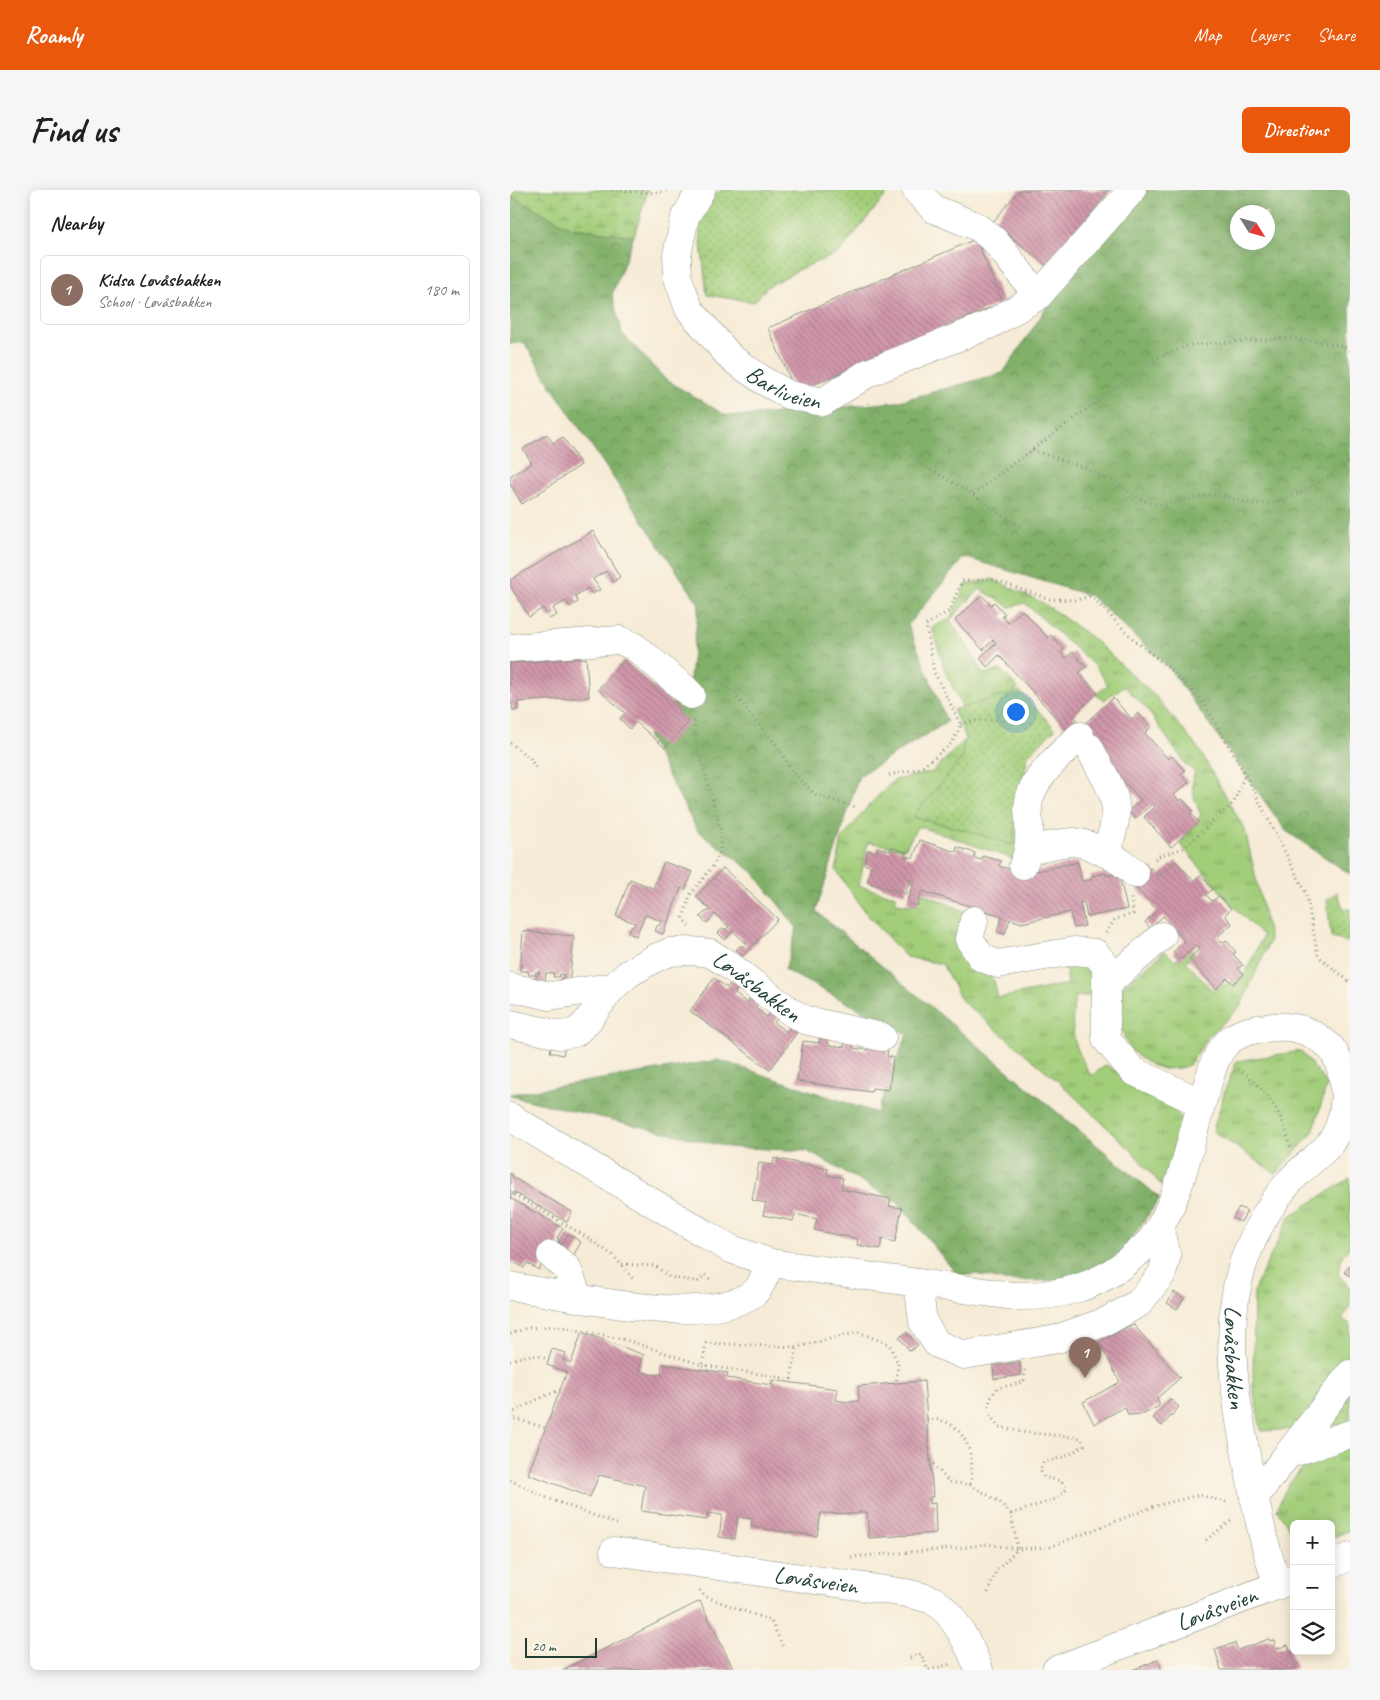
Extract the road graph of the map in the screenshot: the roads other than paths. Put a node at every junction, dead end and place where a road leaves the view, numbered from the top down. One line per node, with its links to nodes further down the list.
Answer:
1 (701, 190): 4 (street, Barliveien)
2 (916, 190): 4 (street)
3 (1132, 190): 4 (street, Barliveien)
4 (1038, 296)
5 (510, 648): 6 (street)
6 (691, 695)
7 (1105, 853): 7 (street); 8 (street)
8 (1135, 874)
9 (974, 920): 11 (street)
10 (1162, 936): 11 (street)
11 (1107, 984): 17 (street)
12 (510, 987): 13 (street)
13 (611, 989): 14 (street, Løvåsbakken); 15 (street, Løvåsbakken)
14 (510, 1024)
15 (882, 1037)
16 (1347, 1064): 17 (street, Løvåsbakken); 28 (street, Løvåsbakken)
17 (1201, 1103): 19 (street, Løvåsbakken)
18 (510, 1117): 21 (street, Løvåsbakken)
19 (1159, 1228): 22 (street, Løvåsbakken); 22 (street)
20 (551, 1255): 24 (street)
21 (771, 1263): 22 (street, Løvåsbakken); 24 (street)
22 (918, 1284)
23 (510, 1286): 24 (street)
24 (578, 1297)
25 (1350, 1374): 27 (street)
26 (1350, 1434): 27 (street)
27 (1289, 1454): 28 (street)
28 (1252, 1504): 32 (street, Løvåsbakken)
29 (614, 1551): 33 (street, Løvåsveien)
30 (1350, 1557): 31 (street)
31 (1335, 1563)
32 (1286, 1581): 34 (street, Løvåsveien)
33 (966, 1667)
34 (1063, 1669)

